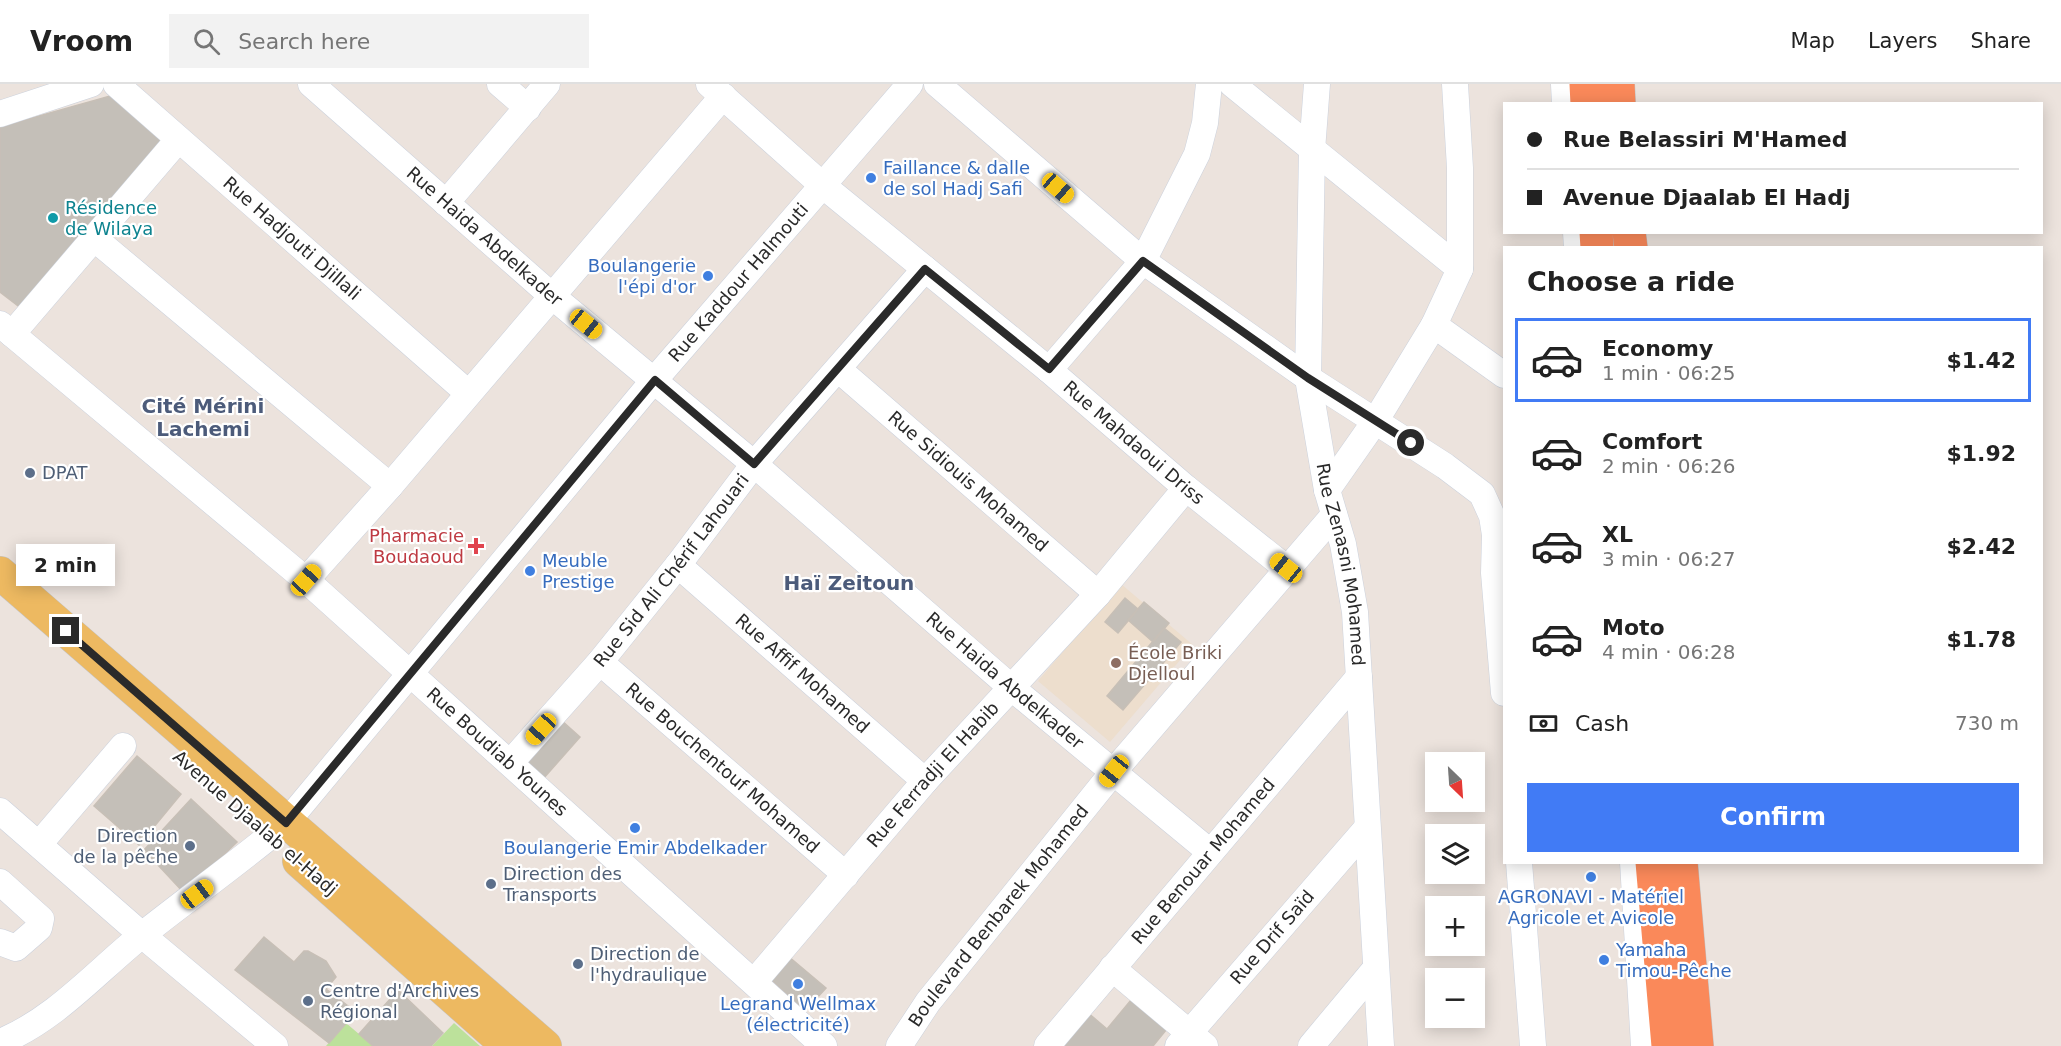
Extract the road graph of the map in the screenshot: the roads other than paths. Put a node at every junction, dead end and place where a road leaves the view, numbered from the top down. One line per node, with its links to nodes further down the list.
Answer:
1 (91, 84): 20 (street)
2 (116, 84): 21 (street, Rue Hadjouti Djillali)
3 (311, 84): 24 (street, Rue Haida Abdelkader)
4 (500, 84): 19 (street)
5 (547, 84): 19 (street)
6 (910, 84): 23 (street, Rue Kaddour Halmouti)
7 (937, 84): 26 (street)
8 (1209, 84): 26 (street)
9 (1232, 84): 22 (street)
10 (1317, 84): 22 (street, Rue Zenasni Mohamed)
11 (1455, 84): 28 (street)
12 (1564, 84): 16 (street)
13 (1586, 84): 17 (highway)
14 (1618, 84): 18 (highway)
15 (716, 90): 23 (street, Rue Mahdaoui Driss); 29 (street)
16 (1565, 102)
17 (1587, 102)
18 (1619, 102)
19 (528, 108): 24 (street)
20 (0, 114)
21 (178, 140): 25 (street); 37 (street, Rue Hadjouti Djillali)
22 (1312, 150): 28 (street); 35 (street, Rue Zenasni Mohamed)
23 (821, 184): 27 (street, Rue Mahdaoui Driss); 36 (street, Rue Kaddour Halmouti)
24 (446, 203): 29 (street, Rue Haida Abdelkader)
25 (95, 239): 31 (street); 40 (street)
26 (1143, 261): 33 (street); 35 (street)
27 (925, 269): 32 (street, Rue Sid Ali Chérif Lahouari); 33 (street, Rue Mahdaoui Driss)
28 (1460, 269): 30 (street)
29 (552, 296): 36 (street, Rue Haida Abdelkader); 37 (street)
30 (1434, 324): 34 (street); 38 (street)
31 (6, 329): 47 (street, Rue Boudiab Younes)
32 (838, 369): 39 (street, Rue Sid Ali Chérif Lahouari); 48 (street, Rue Sidiouis Mohamed)
33 (1049, 369): 41 (street, Rue Mahdaoui Driss)
34 (1503, 374)
35 (1308, 378): 38 (street); 42 (street, Rue Zenasni Mohamed)
36 (655, 380): 39 (street, Rue Haida Abdelkader); 51 (street, Rue Kaddour Halmouti)
37 (468, 393): 40 (street)
38 (1376, 420): 42 (street); 53 (street)
39 (754, 464): 44 (street, Rue Sid Ali Chérif Lahouari); 54 (street, Rue Haida Abdelkader)
40 (390, 486): 47 (street)
41 (1186, 488): 45 (street, Rue Mahdaoui Driss); 48 (street, Rue Ferradji El Habib)
42 (1327, 490): 43 (street, Rue Zenasni Mohamed)
43 (1334, 515): 45 (street, Boulevard Benbarek Mohamed); 52 (street, Rue Zenasni Mohamed)
44 (678, 565): 50 (street, Rue Sid Ali Chérif Lahouari); 58 (street, Rue Affif Mohamed)
45 (1286, 568): 57 (street, Boulevard Benbarek Mohamed)
46 (0, 573): 61 (main road)
47 (306, 580): 51 (street, Rue Boudiab Younes)
48 (1098, 594): 54 (street, Rue Ferradji El Habib)
49 (0, 603): 61 (main road, Avenue Djaalab el-Hadj)
50 (600, 662): 56 (street, Rue Sid Ali Chérif Lahouari); 68 (street, Rue Bouchentouf Mohamed)
51 (410, 676): 56 (street, Rue Boudiab Younes); 61 (street, Rue Kaddour Halmouti)
52 (1359, 677): 60 (street, Rue Zenasni Mohamed); 63 (street, Rue Benouar Mohamed)
53 (1503, 681)
54 (1013, 689): 57 (street, Rue Haida Abdelkader); 58 (street, Rue Ferradji El Habib)
55 (123, 746): 62 (street)
56 (511, 762): 74 (street, Rue Boudiab Younes)
57 (1114, 771): 63 (street, Rue Haida Abdelkader); 81 (street, Boulevard Benbarek Mohamed)
58 (925, 781): 68 (street, Rue Ferradji El Habib)
59 (0, 811): 62 (street)
60 (1366, 828): 73 (street, Rue Zenasni Mohamed); 76 (street, Rue Drif Saïd)
61 (279, 830): 70 (street, Rue Kaddour Halmouti); 78 (main road, Avenue Djaalab el-Hadj); 79 (main road, Avenue Djaalab el-Hadj)
62 (40, 843): 70 (street)
63 (1210, 852): 72 (street, Rue Benouar Mohamed)
64 (1519, 864): 85 (street)
65 (1633, 864): 86 (street)
66 (1652, 864): 87 (highway)
67 (1681, 864): 88 (highway)
68 (846, 875): 74 (street, Rue Ferradji El Habib)
69 (0, 882): 71 (street)
70 (142, 935): 75 (street, Rue Kaddour Halmouti); 77 (street)
71 (0, 942)
72 (1112, 968): 76 (street); 82 (street, Rue Benouar Mohamed)
73 (1376, 968): 83 (street); 84 (street, Rue Zenasni Mohamed)
74 (754, 982): 80 (street, Rue Boudiab Younes)
75 (4, 1038)
76 (1191, 1042)
77 (275, 1046)
78 (508, 1046)
79 (545, 1046)
80 (824, 1046)
81 (899, 1046)
82 (1047, 1046)
83 (1311, 1046)
84 (1381, 1046)
85 (1533, 1046)
86 (1644, 1046)
87 (1668, 1046)
88 (1697, 1046)

